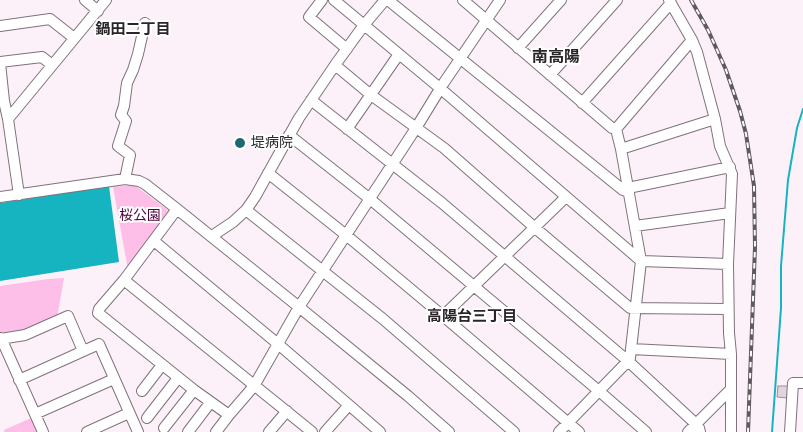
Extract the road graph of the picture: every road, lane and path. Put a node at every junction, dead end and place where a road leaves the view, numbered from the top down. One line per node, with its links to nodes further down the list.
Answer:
1 (84, 0): 11 (street)
2 (106, 0): 11 (street)
3 (322, 0): 19 (street)
4 (334, 0): 14 (street)
5 (386, 0): 14 (street); 21 (street)
6 (463, 0): 12 (street)
7 (500, 0): 12 (street)
8 (561, 0): 18 (street)
9 (617, 0): 25 (street)
10 (670, 1): 17 (street); 29 (street)
11 (98, 11): 16 (street)
12 (486, 20): 18 (street); 21 (street)
13 (145, 23): 40 (street)
14 (364, 25): 19 (street); 20 (street)
15 (0, 26): 16 (street)
16 (74, 38): 23 (street)
17 (692, 40): 31 (street); 34 (street)
18 (518, 48): 25 (street)
19 (347, 49): 24 (street)
20 (398, 54): 26 (street); 27 (street)
21 (461, 59): 26 (street); 41 (street)
22 (0, 63): 23 (street); 30 (street)
23 (52, 65): 30 (street)
24 (335, 65): 27 (street); 28 (street)
25 (550, 75): 29 (street)
26 (441, 89): 32 (street); 44 (street)
27 (371, 95): 32 (street); 33 (street)
28 (311, 100): 33 (street); 35 (street)
29 (582, 103): 34 (street)
30 (8, 119): 42 (street)
31 (715, 119): 36 (street); 38 (street)
32 (416, 128): 37 (street); 50 (street)
33 (347, 129): 37 (street)
34 (616, 129): 36 (street)
35 (289, 135): 39 (street); 45 (street)
36 (622, 149): 41 (street)
37 (393, 164): 45 (street); 54 (street)
38 (730, 167): 41 (street); 48 (street)
39 (268, 173): 47 (street); 51 (street)
40 (125, 179): 42 (street); 46 (street)
41 (628, 190): 49 (street)
42 (19, 195): 43 (street)
43 (0, 197)
44 (566, 197): 50 (street); 55 (street)
45 (370, 199): 51 (street); 59 (street)
46 (177, 209): 52 (street); 53 (street)
47 (246, 210): 52 (street); 57 (street)
48 (730, 213): 49 (street); 56 (street)
49 (635, 226): 55 (street)
50 (534, 227): 54 (street); 61 (street)
51 (346, 235): 57 (street); 63 (street)
52 (212, 236): 60 (street)
53 (154, 241): 58 (street); 65 (street)
54 (505, 257): 59 (street); 69 (street)
55 (641, 261): 56 (street); 61 (street)
56 (728, 264): 62 (street)
57 (323, 271): 60 (street); 100 (street)
58 (124, 280): 70 (street); 75 (street)
59 (474, 287): 63 (street); 79 (street)
60 (299, 306): 65 (street); 99 (street)
61 (636, 308): 62 (street); 66 (street)
62 (728, 309): 68 (street)
63 (443, 316): 87 (street)
64 (1, 338): 67 (street); 73 (street)
65 (278, 344): 75 (street); 81 (street)
66 (631, 349): 68 (street); 69 (street)
67 (84, 351): 71 (street); 73 (street)
68 (731, 354): 77 (street)
69 (628, 361): 79 (street); 89 (street)
70 (162, 365): 72 (street); 78 (street)
71 (114, 378): 83 (street); 84 (street)
72 (178, 378): 76 (street); 86 (street)
73 (19, 380): 84 (street)
74 (803, 383): 106 (street)
75 (254, 386): 82 (street); 85 (street)
76 (194, 390): 80 (street); 88 (street)
77 (730, 390): 89 (street); 105 (street)
78 (142, 391)
79 (599, 391): 87 (street); 103 (street)
80 (210, 403): 85 (street); 93 (street)
81 (349, 405): 97 (street); 98 (street)
82 (287, 411): 95 (street); 96 (street)
83 (129, 413): 91 (street); 92 (street)
84 (35, 414): 90 (street)
85 (229, 415): 94 (street)
86 (147, 418)
87 (568, 422): 101 (street); 102 (street)
88 (164, 428)
89 (698, 428): 104 (street)
90 (43, 432)
91 (87, 432)
92 (138, 432)
93 (188, 432)
94 (216, 432)
95 (269, 432)
96 (312, 432)
97 (325, 432)
98 (380, 432)
99 (449, 432)
100 (514, 432)
101 (559, 432)
102 (579, 432)
103 (646, 432)
104 (688, 432)
105 (731, 432)
106 (790, 432)

